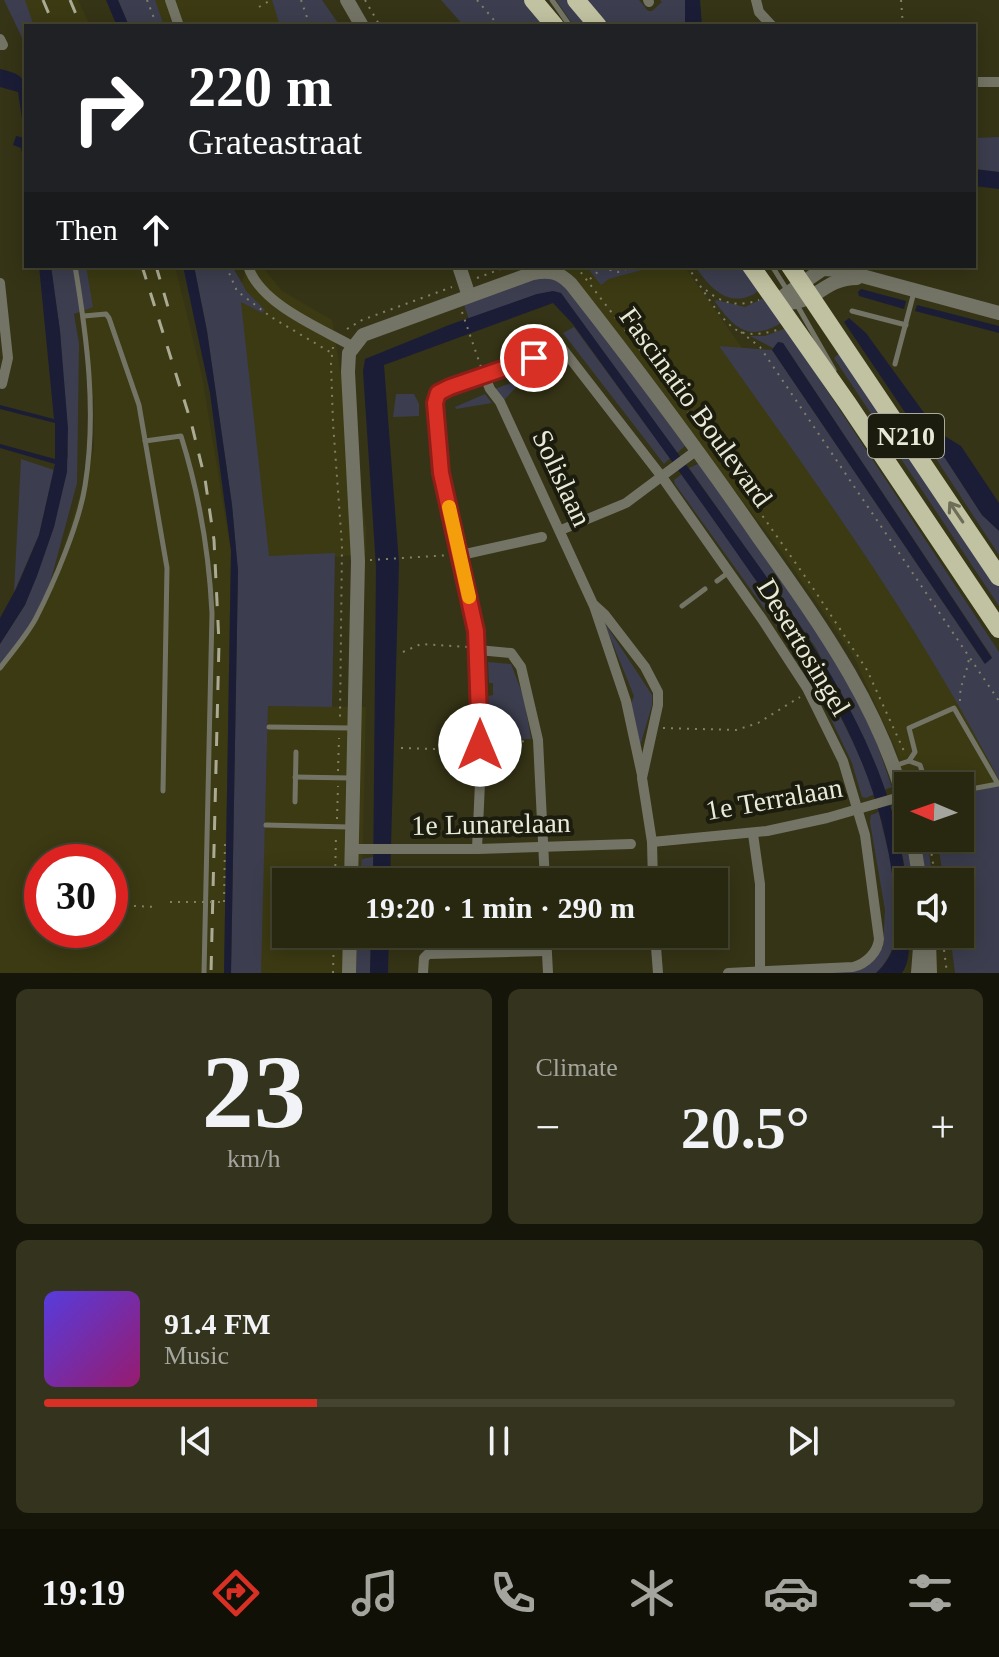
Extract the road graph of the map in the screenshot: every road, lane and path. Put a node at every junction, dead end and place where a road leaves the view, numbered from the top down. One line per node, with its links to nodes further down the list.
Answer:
1 (147, 0): 14 (path)
2 (170, 0): 15 (street)
3 (271, 0): 13 (path)
4 (301, 0): 16 (path)
5 (347, 0): 17 (street)
6 (365, 0): 18 (path)
7 (477, 0): 19 (path)
8 (533, 0): 20 (highway)
9 (552, 0): 21 (lane)
10 (576, 0): 22 (highway)
11 (756, 0): 23 (street)
12 (901, 0): 24 (path)
13 (259, 7)
14 (156, 24)
15 (178, 24)
16 (309, 24)
17 (361, 24)
18 (379, 24)
19 (497, 24)
20 (553, 24)
21 (569, 24)
22 (596, 24)
23 (770, 24)
24 (903, 24)
25 (976, 82): 26 (street)
26 (999, 82)
27 (75, 268): 48 (lane)
28 (227, 268): 53 (path)
29 (249, 268): 51 (street)
30 (459, 268): 45 (street)
31 (492, 268): 39 (path)
32 (504, 268): 39 (path)
33 (602, 268): 40 (path)
34 (602, 268): 35 (path)
35 (629, 268)
36 (688, 268): 43 (path)
37 (756, 268): 42 (highway, N210)
38 (774, 268): 42 (lane, N210)
39 (493, 272): 45 (path)
40 (589, 280)
41 (0, 283): 54 (street)
42 (793, 284): 44 (street); 66 (highway, N210, one-way to 42); 69 (highway, N210)
43 (702, 287)
44 (914, 291): 47 (street); 49 (lane)
45 (465, 295): 51 (path); 52 (street, Fascinatio Boulevard); 56 (path); 59 (street, Fascinatio Boulevard)
46 (852, 311): 49 (lane)
47 (999, 313)
48 (84, 316): 58 (lane); 77 (lane)
49 (906, 325): 55 (lane)
50 (741, 332): 76 (path)
51 (337, 338): 52 (street); 53 (path)
52 (352, 346): 83 (street)
53 (331, 352): 83 (path)
54 (4, 357): 57 (street)
55 (895, 364)
56 (484, 375): 60 (street, Desertosingel); 61 (street, Solislaan); 63 (street)
57 (2, 384)
58 (145, 441): 94 (lane); 123 (lane)
59 (693, 454): 60 (street); 86 (street, Fascinatio Boulevard)
60 (665, 475): 61 (street); 65 (street, Desertosingel)
61 (561, 530): 70 (street, Solislaan)
62 (542, 537): 63 (street)
63 (461, 555): 64 (path); 74 (street)
64 (367, 560)
65 (729, 572): 67 (lane); 78 (street, Desertosingel)
66 (999, 577)
67 (717, 581)
68 (705, 589): 71 (lane)
69 (973, 590): 72 (highway, N210); 73 (highway)
70 (593, 604): 82 (street, Solislaan); 91 (street, Solislaan)
71 (682, 606)
72 (999, 629)
73 (999, 641)
74 (478, 650): 75 (path); 105 (street); 107 (street)
75 (403, 652)
76 (969, 657): 79 (path); 80 (path)
77 (0, 668)
78 (809, 692): 82 (path); 97 (street, Desertosingel)
79 (999, 701)
80 (961, 704)
81 (269, 727): 83 (lane)
82 (653, 727): 91 (street, Solislaan)
83 (347, 728): 90 (path); 92 (street)
84 (296, 752): 89 (lane)
85 (909, 761): 86 (lane); 87 (lane); 93 (lane)
86 (893, 767): 88 (street, Fascinatio Boulevard)
87 (922, 772)
88 (894, 773)
89 (295, 777): 90 (lane); 96 (lane)
90 (338, 778): 92 (lane); 99 (path)
91 (642, 778): 103 (street, Solislaan)
92 (354, 779): 100 (street)
93 (974, 788)
94 (163, 791)
95 (894, 798): 97 (street, 1e Terralaan)
96 (295, 802)
97 (856, 809): 101 (street, 1e Terralaan); 122 (street, Desertosingel)
98 (266, 825): 99 (lane)
99 (336, 827): 100 (lane); 108 (path)
100 (352, 827): 106 (street)
101 (753, 834): 103 (street, 1e Terralaan); 122 (street)
102 (225, 841): 112 (path, bridge)
103 (652, 842): 111 (street, Solislaan)
104 (631, 844): 105 (street, 1e Lunarelaan)
105 (544, 847): 107 (street, 1e Lunarelaan); 110 (street)
106 (357, 849): 107 (street, 1e Lunarelaan); 109 (street)
107 (477, 849)
108 (335, 868)
109 (354, 868)
110 (545, 868)
111 (653, 868)
112 (170, 902)
113 (128, 906): 114 (path)
114 (157, 907)
115 (334, 948): 124 (path)
116 (350, 948): 125 (street)
117 (656, 948): 128 (street)
118 (920, 948): 130 (street)
119 (929, 948): 131 (street)
120 (944, 948): 132 (path)
121 (546, 951): 126 (street); 127 (street)
122 (760, 971): 129 (street, Desertosingel)
123 (204, 973)
124 (333, 973)
125 (349, 973)
126 (423, 973)
127 (548, 973)
128 (658, 973)
129 (728, 973)
130 (918, 973)
131 (930, 973)
132 (947, 973)

